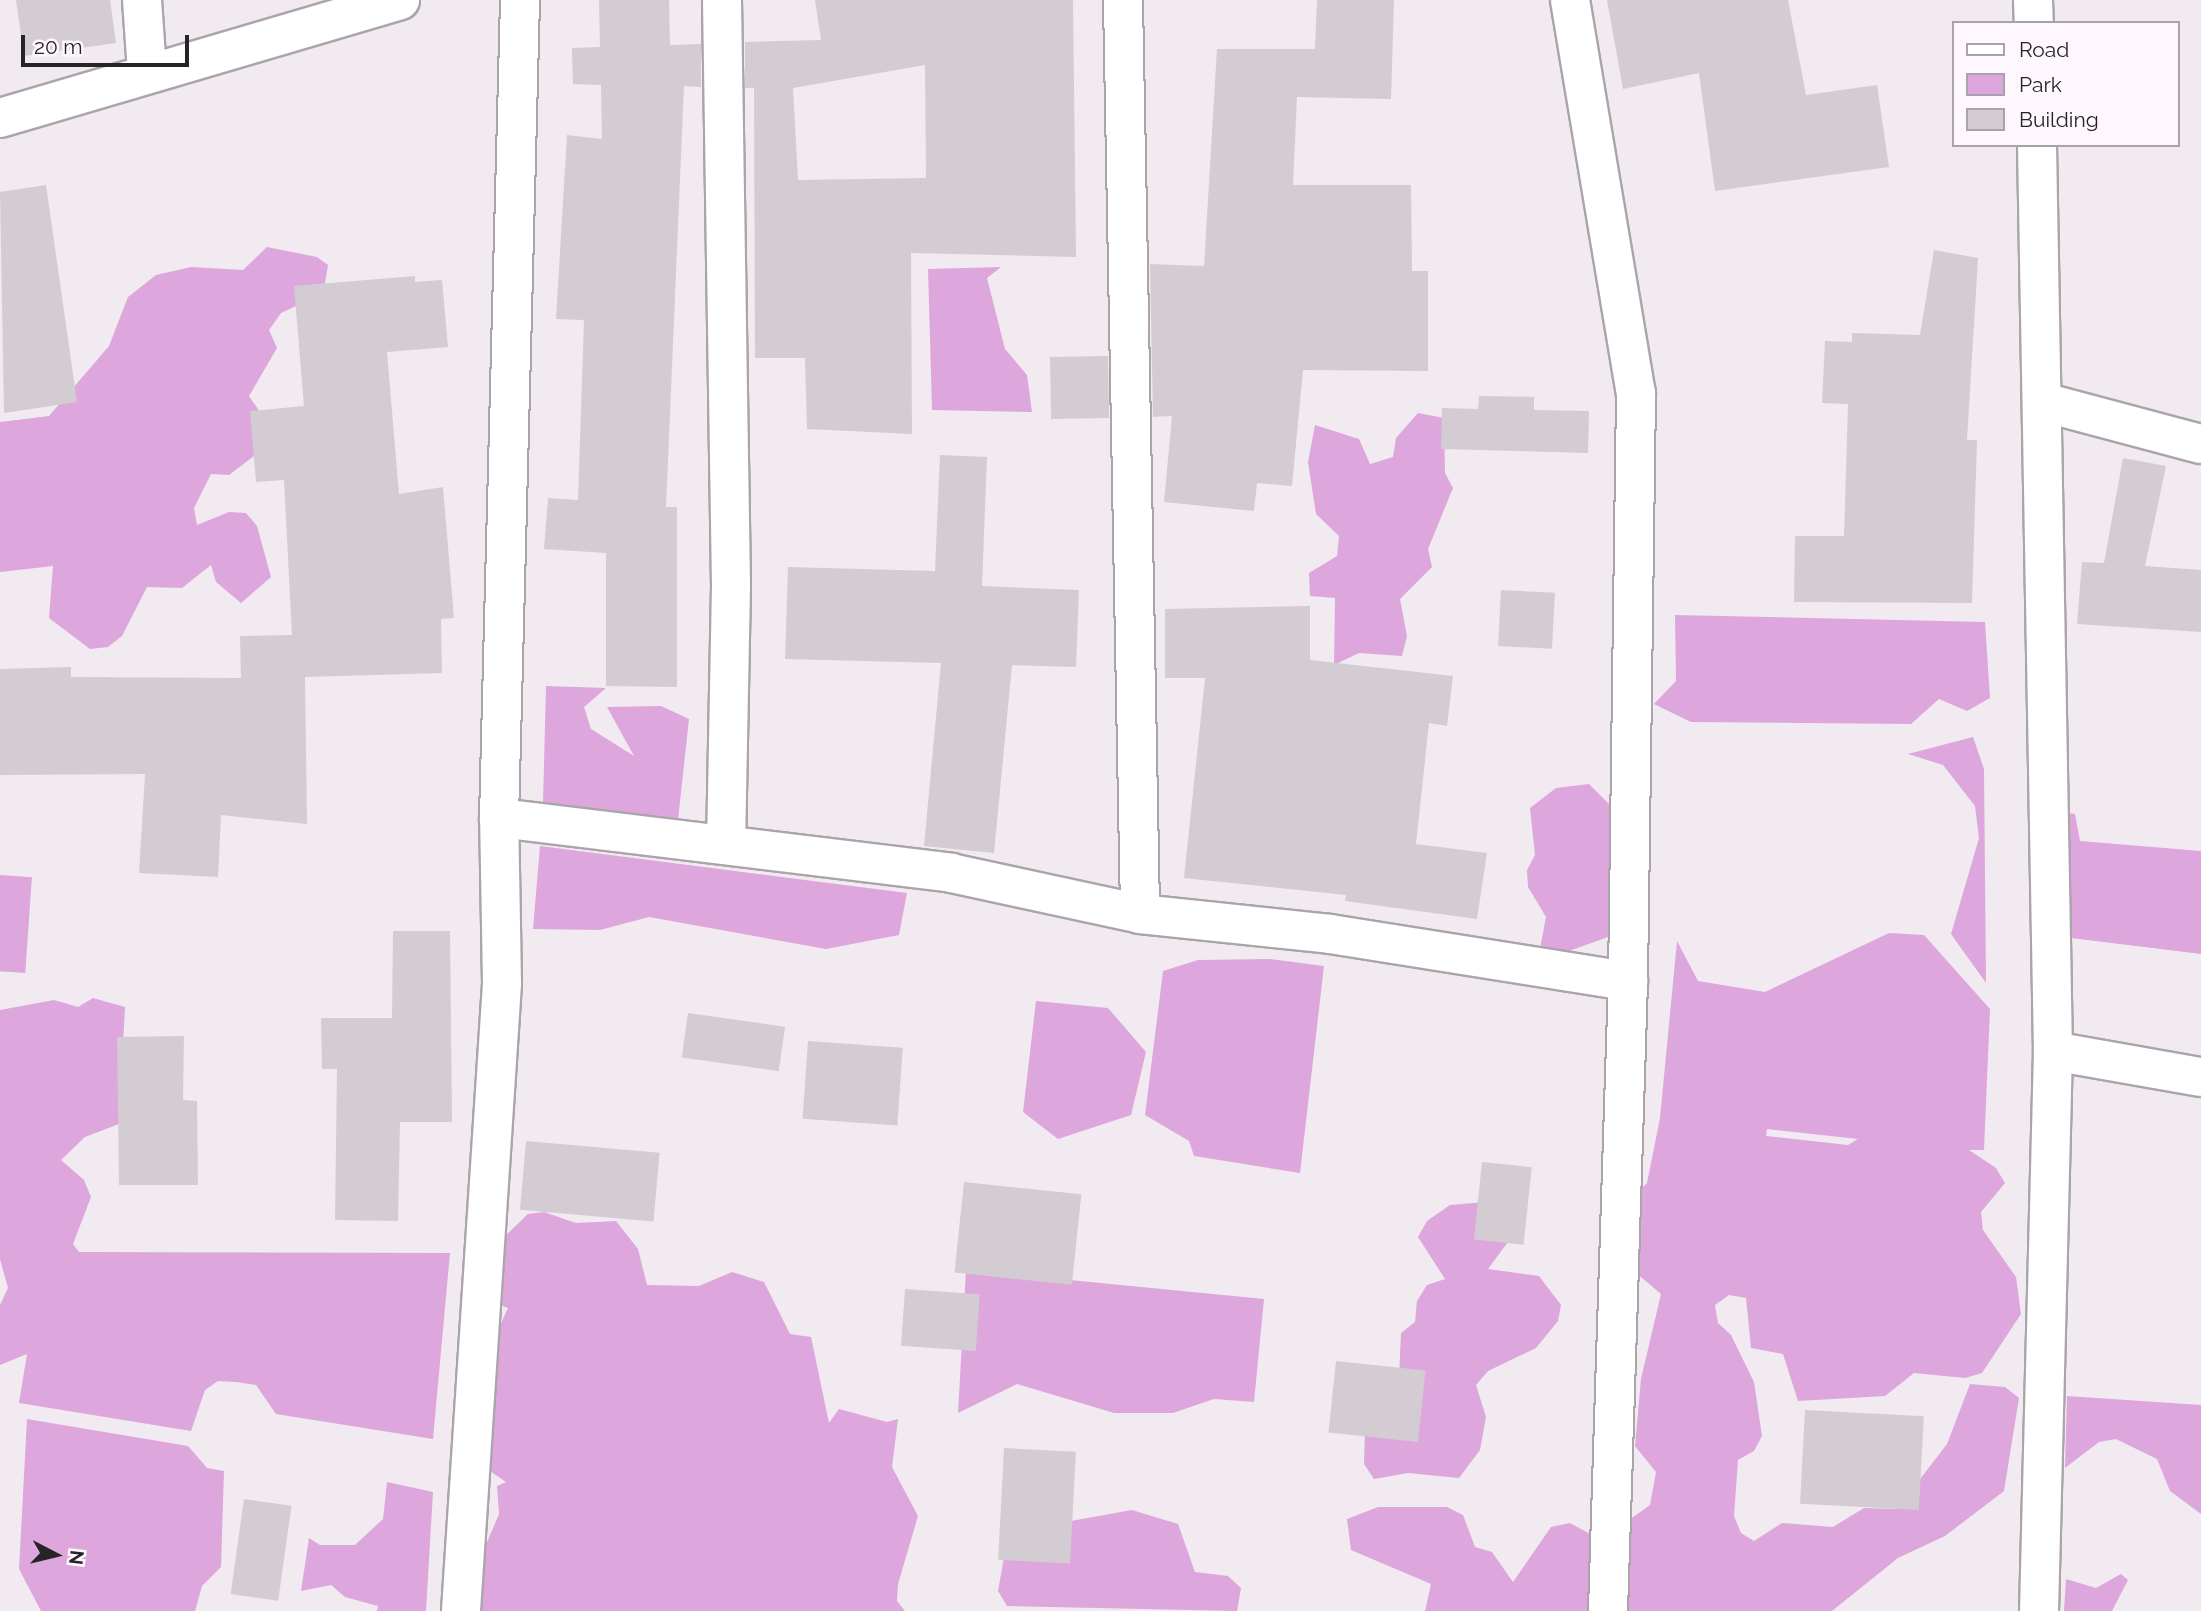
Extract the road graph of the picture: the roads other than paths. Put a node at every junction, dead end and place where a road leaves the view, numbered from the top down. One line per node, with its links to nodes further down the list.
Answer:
1 (142, 0): 9 (street)
2 (400, 0): 9 (street)
3 (520, 0): 14 (street)
4 (722, 0): 15 (street)
5 (1123, 0): 16 (street)
6 (1570, 0): 17 (street)
7 (2034, 0): 8 (street)
8 (2034, 21)
9 (147, 71): 10 (street)
10 (0, 118)
11 (2037, 147): 12 (street)
12 (2043, 402): 13 (street); 18 (street)
13 (2201, 444)
14 (499, 818): 15 (street); 20 (street)
15 (726, 844): 16 (street)
16 (1140, 914): 17 (street)
17 (1628, 981): 21 (street)
18 (2053, 1051): 19 (street); 22 (street)
19 (2201, 1077)
20 (461, 1611)
21 (1608, 1611)
22 (2039, 1611)

